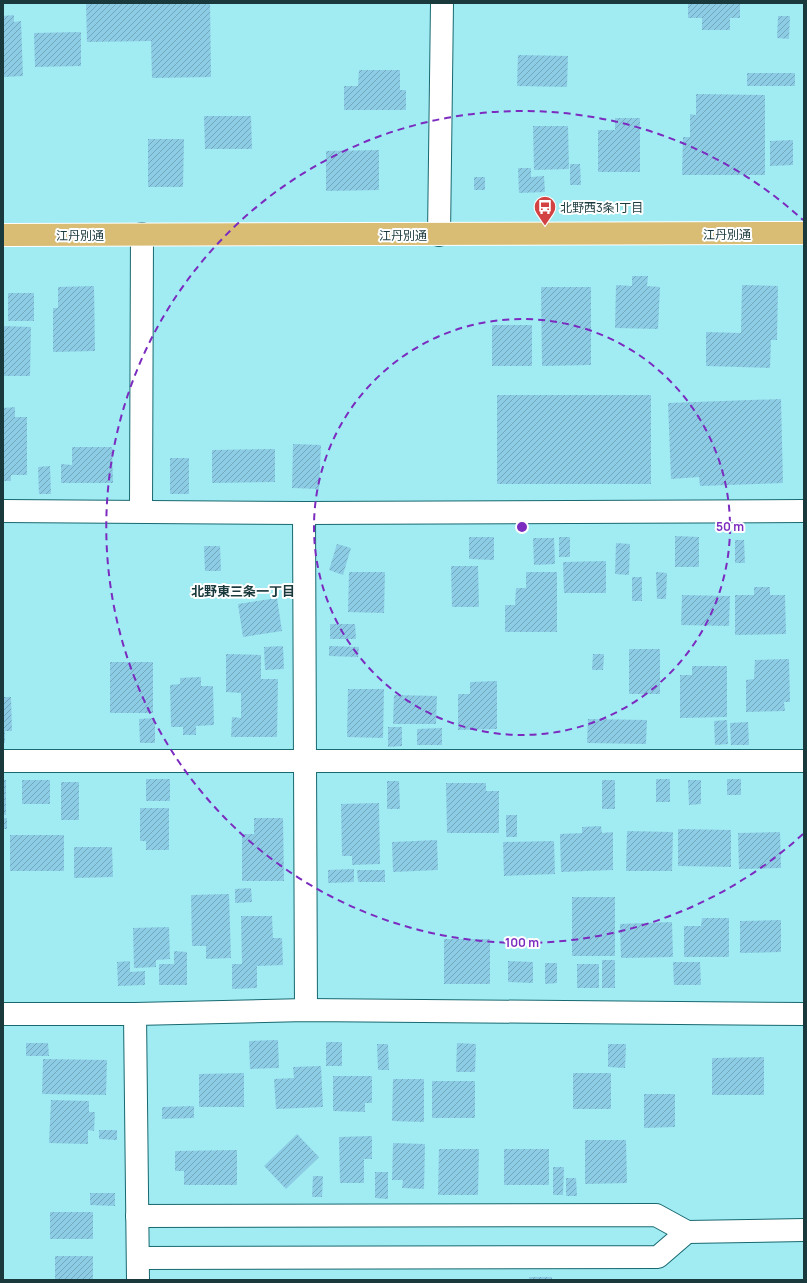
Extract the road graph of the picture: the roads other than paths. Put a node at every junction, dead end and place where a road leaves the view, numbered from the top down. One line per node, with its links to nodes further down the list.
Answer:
1 (442, 3): 5 (street)
2 (804, 233): 5 (main road, 江丹別通)
3 (142, 234): 4 (main road, 江丹別通); 5 (main road, 江丹別通); 8 (street)
4 (3, 235)
5 (439, 235)
6 (3, 511): 8 (street)
7 (804, 511): 9 (street)
8 (141, 512): 9 (street)
9 (304, 513): 10 (street)
10 (306, 760): 11 (street); 12 (street); 13 (street)
11 (3, 761)
12 (804, 761)
13 (306, 1010): 15 (street); 16 (street)
14 (3, 1014): 15 (street)
15 (135, 1014): 17 (street)
16 (804, 1014)
17 (138, 1216): 19 (street); 20 (street)
18 (804, 1230): 19 (street)
19 (687, 1232): 20 (street)
20 (138, 1258): 21 (street)
21 (138, 1280)

